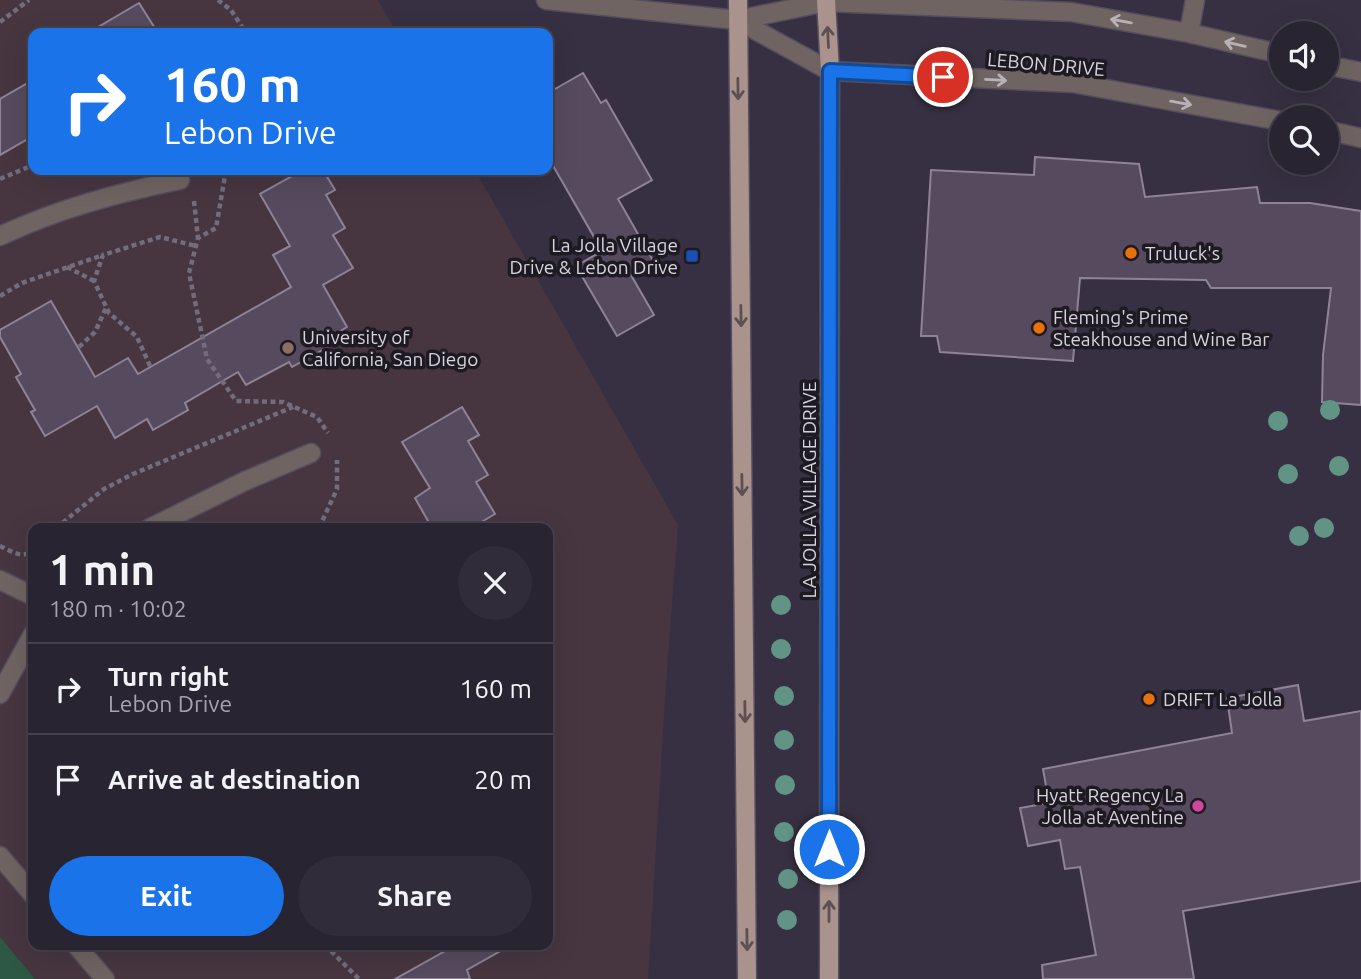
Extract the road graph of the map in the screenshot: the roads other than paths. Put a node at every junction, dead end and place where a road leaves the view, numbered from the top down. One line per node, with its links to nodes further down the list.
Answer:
1 (546, 0): 5 (street)
2 (738, 0): 5 (main road)
3 (1195, 0): 6 (street)
4 (826, 1): 5 (street); 6 (street, one-way to 4); 9 (main road, LA JOLLA VILLAGE DRIVE, one-way to 4)
5 (737, 20): 9 (street, LEBON DRIVE); 26 (main road, one-way to 26)
6 (1189, 33): 7 (street, one-way to 6)
7 (1269, 51)
8 (1339, 68): 10 (street)
9 (830, 71): 11 (street, LEBON DRIVE, one-way to 11); 27 (main road, LA JOLLA VILLAGE DRIVE, one-way to 9)
10 (1361, 72)
11 (1269, 119)
12 (1339, 133): 13 (street)
13 (1361, 138)
14 (180, 180): 15 (street)
15 (0, 236)
16 (311, 453): 17 (street)
17 (160, 523)
18 (0, 580): 19 (street)
19 (28, 594)
20 (28, 644): 21 (street)
21 (0, 694)
22 (0, 856): 23 (street)
23 (28, 889)
24 (80, 950): 25 (street)
25 (105, 979)
26 (747, 979)
27 (829, 979)

